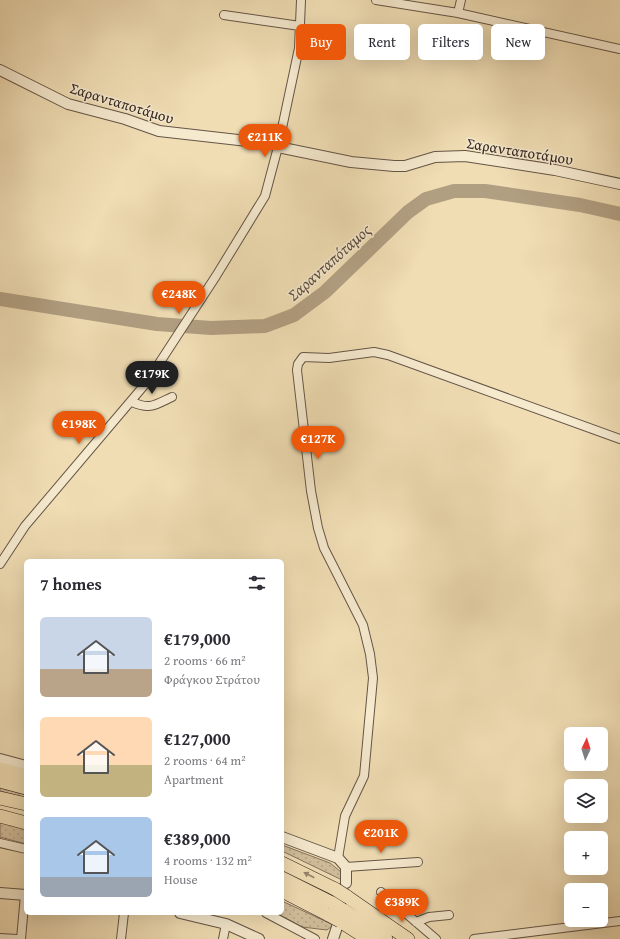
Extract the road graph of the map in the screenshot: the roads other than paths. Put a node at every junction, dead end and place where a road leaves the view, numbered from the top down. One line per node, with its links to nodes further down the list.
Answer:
1 (301, 0): 6 (street)
2 (376, 0): 4 (street)
3 (461, 0): 4 (street)
4 (458, 13): 8 (street)
5 (224, 15): 7 (street)
6 (300, 24)
7 (296, 25)
8 (620, 49)
9 (296, 60): 11 (street)
10 (0, 70): 11 (street, Σαρανταποτάμου)
11 (278, 147): 12 (street, Σαρανταποτάμου); 14 (street)
12 (620, 184)
13 (172, 397): 14 (street)
14 (132, 402): 16 (street)
15 (620, 439): 30 (street)
16 (0, 564)
17 (0, 759): 18 (street)
18 (24, 765)
19 (0, 769): 20 (highway)
20 (24, 775)
21 (0, 781): 22 (highway)
22 (24, 787)
23 (0, 798): 24 (highway)
24 (24, 804)
25 (0, 816): 26 (highway)
26 (24, 822)
27 (284, 838): 30 (street)
28 (0, 843): 29 (street)
29 (24, 849)
30 (338, 858): 33 (street)
31 (418, 862): 33 (street)
32 (284, 864): 35 (highway, one-way to 32)
33 (346, 867): 35 (street)
34 (284, 879): 44 (highway)
35 (342, 889): 59 (highway)
36 (284, 892): 44 (highway)
37 (381, 892): 47 (street)
38 (0, 893): 39 (street)
39 (24, 895)
40 (24, 913): 51 (street)
41 (124, 915): 52 (street)
42 (188, 915): 48 (street)
43 (270, 915): 55 (street)
44 (336, 915): 56 (street); 57 (highway); 58 (highway)
45 (449, 915): 47 (street)
46 (620, 921): 61 (street)
47 (416, 922): 60 (street)
48 (226, 924): 53 (street); 54 (street)
49 (0, 938): 50 (street)
50 (18, 939)
51 (21, 939)
52 (121, 939)
53 (223, 939)
54 (259, 939)
55 (315, 939)
56 (333, 939)
57 (368, 939)
58 (386, 939)
59 (408, 939)
60 (436, 939)
61 (474, 939)

